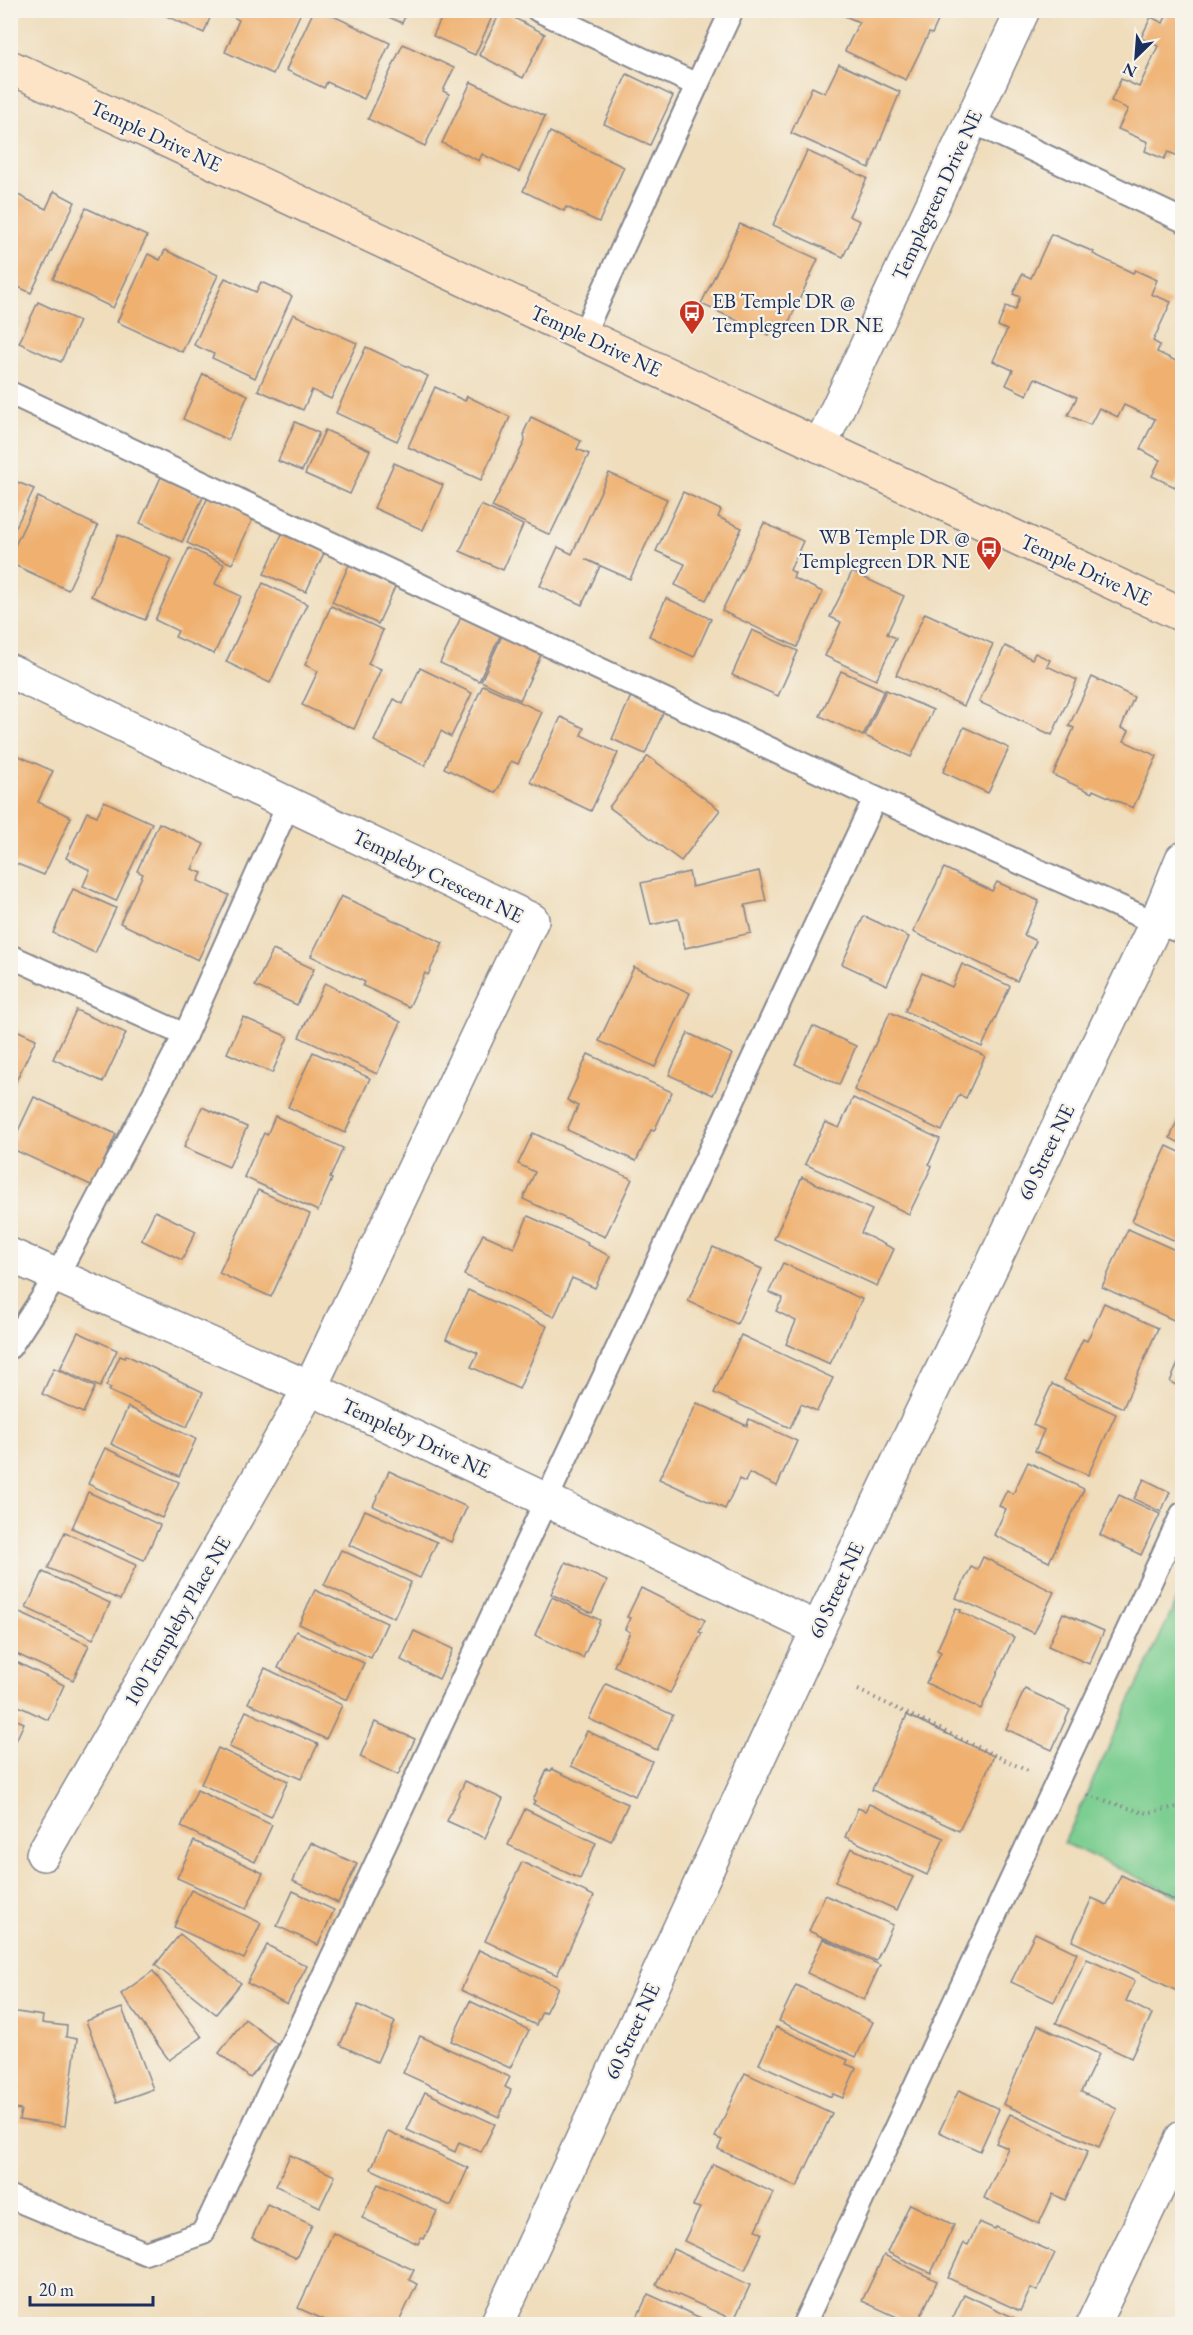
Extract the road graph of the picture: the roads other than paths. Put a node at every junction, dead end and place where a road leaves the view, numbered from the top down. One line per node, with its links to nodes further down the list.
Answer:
1 (538, 10): 5 (lane)
2 (732, 10): 5 (lane)
3 (1023, 10): 6 (street, Templegreen Drive NE)
4 (10, 67): 8 (street, Temple Drive NE)
5 (697, 85): 8 (lane)
6 (971, 121): 7 (lane); 10 (street, Templegreen Drive NE)
7 (1182, 220)
8 (583, 335): 10 (street, Temple Drive NE)
9 (10, 393): 13 (lane)
10 (820, 446): 11 (street, Temple Drive NE)
11 (1182, 615)
12 (10, 671): 14 (street, Templeby Crescent NE)
13 (875, 798): 16 (lane); 23 (lane)
14 (289, 803): 18 (lane); 22 (street, Templeby Crescent NE)
15 (1182, 859): 16 (street, 60 Street NE)
16 (1169, 927): 25 (street, 60 Street NE)
17 (10, 956): 18 (lane)
18 (185, 1035): 20 (lane)
19 (10, 1255): 20 (street, Templeby Drive NE)
20 (56, 1277): 21 (lane); 22 (street, Templeby Drive NE)
21 (10, 1347)
22 (310, 1388): 23 (street, Templeby Drive NE); 26 (street, 100 Templeby Place NE)
23 (548, 1501): 25 (street, Templeby Drive NE); 28 (lane)
24 (1182, 1515): 30 (lane)
25 (818, 1629): 29 (street, 60 Street NE)
26 (43, 1854)
27 (1182, 2138): 31 (street)
28 (10, 2197)
29 (497, 2325)
30 (804, 2325)
31 (1093, 2325)

